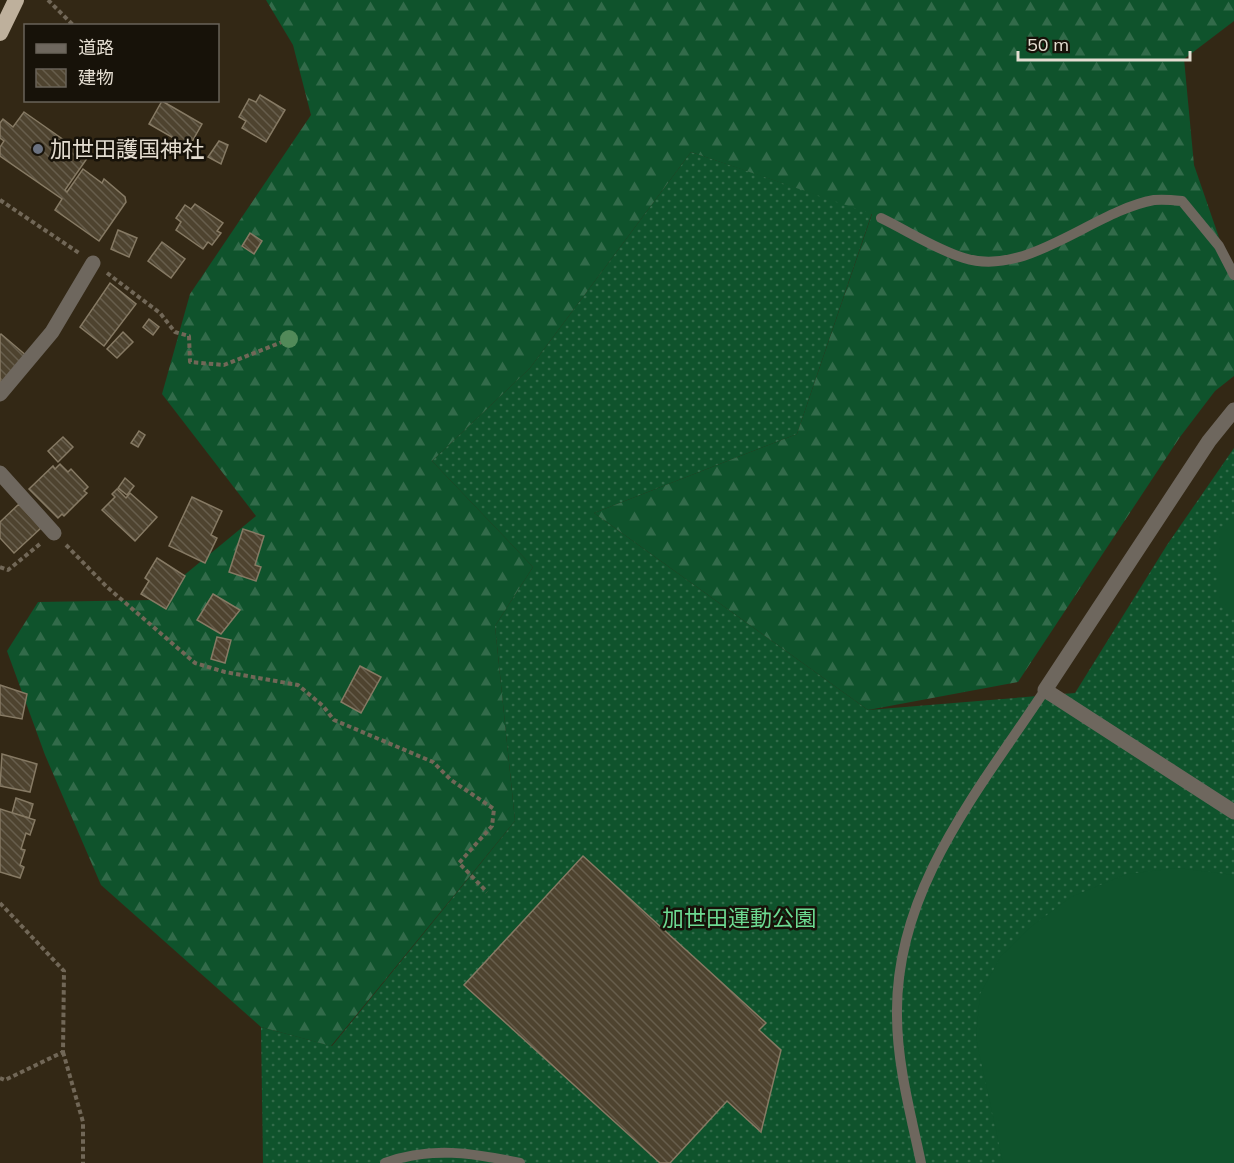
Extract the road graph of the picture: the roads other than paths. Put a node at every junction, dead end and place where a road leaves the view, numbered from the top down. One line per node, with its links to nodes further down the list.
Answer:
1 (16, 0): 2 (highway)
2 (0, 33)
3 (881, 218): 5 (lane)
4 (93, 262): 6 (street)
5 (1234, 275)
6 (0, 394)
7 (1234, 410): 10 (street)
8 (0, 473): 9 (street)
9 (54, 533)
10 (1045, 690): 11 (street); 14 (lane)
11 (1234, 812)
12 (385, 1163): 13 (lane)
13 (520, 1163)
14 (921, 1163)

